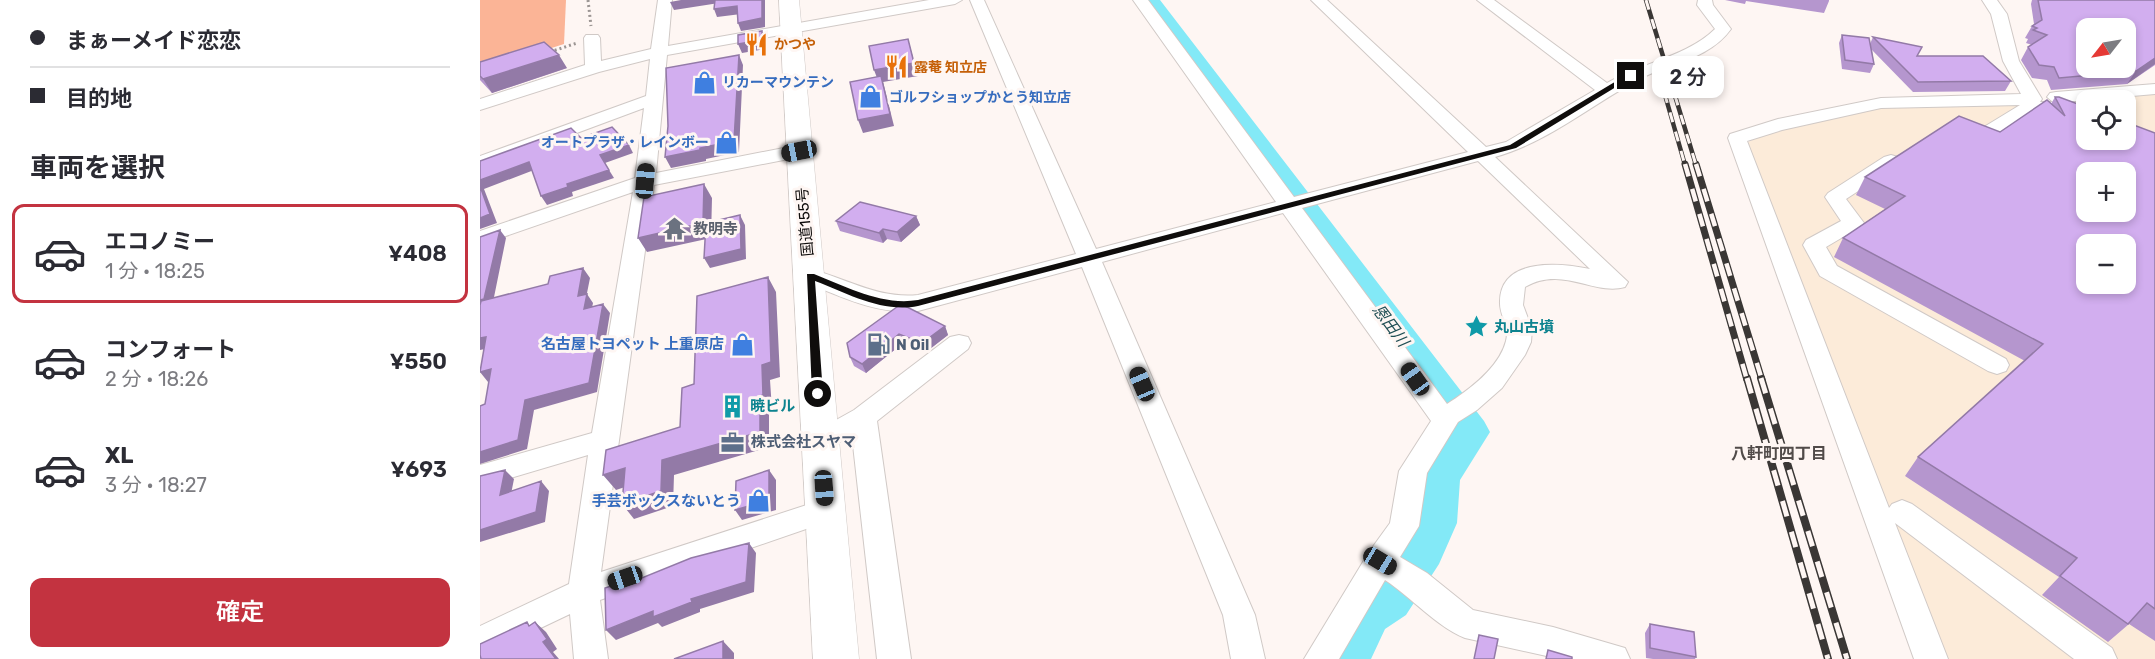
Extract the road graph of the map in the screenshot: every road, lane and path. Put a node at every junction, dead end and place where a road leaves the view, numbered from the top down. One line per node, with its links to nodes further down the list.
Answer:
1 (588, 0): 11 (path)
2 (665, 0): 12 (street)
3 (956, 0): 10 (street)
4 (977, 0): 29 (street)
5 (1140, 0): 27 (street)
6 (1318, 0): 24 (street)
7 (1484, 0): 16 (street)
8 (1705, 0): 16 (street)
9 (1989, 0): 18 (street)
10 (790, 15): 12 (street); 23 (highway, 国道155号)
11 (592, 38): 13 (path); 14 (street)
12 (659, 52): 14 (street); 17 (street)
13 (547, 53)
14 (593, 68): 19 (street)
15 (2155, 89): 18 (street)
16 (1607, 91): 24 (street)
17 (653, 99): 25 (street); 26 (street)
18 (2032, 99): 49 (street)
19 (480, 105)
20 (2076, 109): 21 (street)
21 (1949, 124)
22 (1911, 148): 32 (street)
23 (799, 151): 26 (street); 30 (highway, 国道155号)
24 (1482, 154): 27 (street); 33 (street)
25 (480, 163)
26 (645, 181): 28 (street); 35 (street)
27 (1290, 205): 29 (street); 33 (street)
28 (480, 238)
29 (1089, 258): 30 (street); 46 (street)
30 (810, 276): 36 (highway, 国道155号)
31 (959, 343): 34 (street)
32 (1997, 365)
33 (1451, 415): 40 (street)
34 (863, 417): 36 (street); 45 (street)
35 (604, 440): 37 (street); 41 (street)
36 (820, 441): 38 (highway, 国道155号)
37 (480, 476)
38 (825, 512): 41 (street); 44 (highway, 国道155号)
39 (1902, 512): 50 (street)
40 (1380, 561): 47 (street); 48 (street)
41 (583, 592): 42 (street); 43 (street)
42 (480, 642)
43 (591, 659)
44 (836, 659)
45 (894, 659)
46 (1248, 659)
47 (1322, 659)
48 (1613, 659)
49 (1931, 659)
50 (2100, 659)

